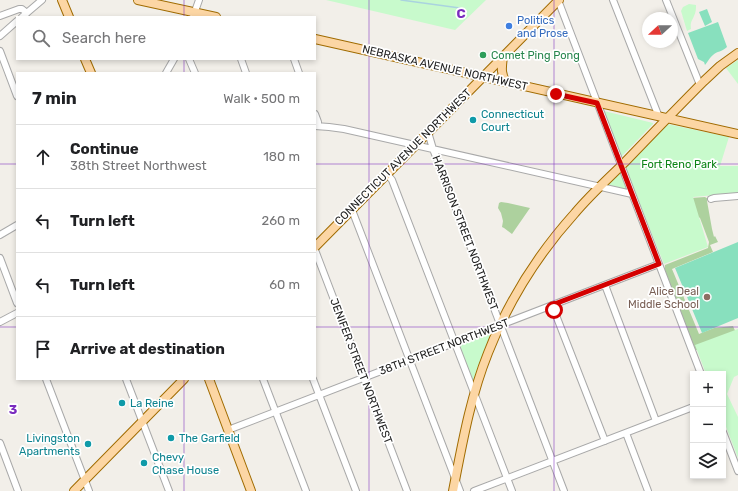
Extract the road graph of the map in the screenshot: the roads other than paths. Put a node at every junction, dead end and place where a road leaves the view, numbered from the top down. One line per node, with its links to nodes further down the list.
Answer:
1 (42, 0): 8 (street)
2 (62, 0): 11 (main road)
3 (138, 0): 9 (main road)
4 (199, 0): 9 (street)
5 (558, 0): 18 (main road, CONNECTICUT AVENUE NORTHWEST); 33 (street)
6 (613, 0): 35 (street)
7 (666, 0): 31 (street)
8 (24, 15): 10 (street)
9 (194, 15): 12 (main road)
10 (0, 16)
11 (69, 16)
12 (205, 16)
13 (16, 22): 14 (street)
14 (0, 36)
15 (316, 39): 29 (main road, NEBRASKA AVENUE NORTHWEST)
16 (0, 51): 32 (street)
17 (738, 53): 31 (main road)
18 (503, 56): 29 (main road, CONNECTICUT AVENUE NORTHWEST); 30 (main road)
19 (85, 60): 24 (main road)
20 (173, 60): 25 (street)
21 (189, 60): 26 (street)
22 (241, 60): 27 (street)
23 (294, 60): 28 (street)
24 (91, 72)
25 (167, 72)
26 (195, 72)
27 (246, 72)
28 (299, 72)
29 (482, 77): 30 (main road, NEBRASKA AVENUE NORTHWEST); 37 (main road, CONNECTICUT AVENUE NORTHWEST)
30 (506, 82): 33 (main road, NEBRASKA AVENUE NORTHWEST)
31 (700, 85): 35 (main road)
32 (16, 93)
33 (597, 103): 35 (main road, NEBRASKA AVENUE NORTHWEST); 41 (street)
34 (316, 117): 36 (street)
35 (663, 118): 38 (main road, NEBRASKA AVENUE NORTHWEST); 41 (main road)
36 (316, 126): 39 (street)
37 (428, 132): 39 (main road, CONNECTICUT AVENUE NORTHWEST); 40 (street, HARRISON STREET NORTHWEST)
38 (738, 134)
39 (416, 145): 40 (street); 42 (main road, CONNECTICUT AVENUE NORTHWEST)
40 (433, 149): 43 (street); 59 (street, HARRISON STREET NORTHWEST)
41 (621, 165): 43 (main road); 44 (street)
42 (387, 174): 47 (main road, CONNECTICUT AVENUE NORTHWEST); 60 (street)
43 (600, 186): 44 (street); 59 (main road)
44 (632, 194): 53 (street)
45 (738, 196): 46 (street)
46 (711, 199)
47 (352, 210): 50 (main road, CONNECTICUT AVENUE NORTHWEST); 61 (street)
48 (16, 226): 49 (street)
49 (0, 235)
50 (316, 246)
51 (316, 253): 63 (street, JENIFER STREET NORTHWEST)
52 (0, 258): 55 (street)
53 (659, 264): 54 (street, 38TH STREET NORTHWEST); 62 (street)
54 (605, 285): 56 (street, 38TH STREET NORTHWEST); 74 (street)
55 (16, 300)
56 (552, 305): 59 (street, 38TH STREET NORTHWEST); 79 (street)
57 (16, 314): 58 (street)
58 (0, 322)
59 (500, 325): 60 (street, 38TH STREET NORTHWEST); 70 (main road); 81 (street, HARRISON STREET NORTHWEST)
60 (455, 343): 61 (street, 38TH STREET NORTHWEST); 70 (street)
61 (409, 360): 63 (street, 38TH STREET NORTHWEST); 84 (street)
62 (700, 371)
63 (363, 378): 71 (street, 38TH STREET NORTHWEST); 93 (street, JENIFER STREET NORTHWEST)
64 (46, 380): 85 (street)
65 (126, 380): 75 (street)
66 (183, 380): 75 (main road)
67 (209, 380): 76 (main road)
68 (263, 380): 73 (street)
69 (313, 380): 71 (street)
70 (474, 394): 83 (street); 84 (main road)
71 (319, 395): 73 (street, 38TH STREET NORTHWEST); 92 (street)
72 (690, 408): 74 (street)
73 (276, 411): 76 (street, 38TH STREET NORTHWEST); 91 (street)
74 (656, 421): 77 (street)
75 (142, 422): 85 (main road); 89 (street)
76 (228, 430): 90 (main road)
77 (626, 433): 79 (street); 99 (street)
78 (726, 440): 82 (street)
79 (604, 441): 81 (street)
80 (0, 443): 86 (street)
81 (552, 461): 83 (street); 98 (street, HARRISON STREET NORTHWEST)
82 (738, 471)
83 (507, 478): 96 (street); 97 (street)
84 (455, 479): 94 (main road); 95 (street)
85 (85, 480): 87 (main road); 88 (street)
86 (18, 491)
87 (74, 491)
88 (89, 491)
89 (169, 491)
90 (252, 491)
91 (306, 491)
92 (356, 491)
93 (407, 491)
94 (452, 491)
95 (460, 491)
96 (474, 491)
97 (512, 491)
98 (564, 491)
99 (648, 491)

